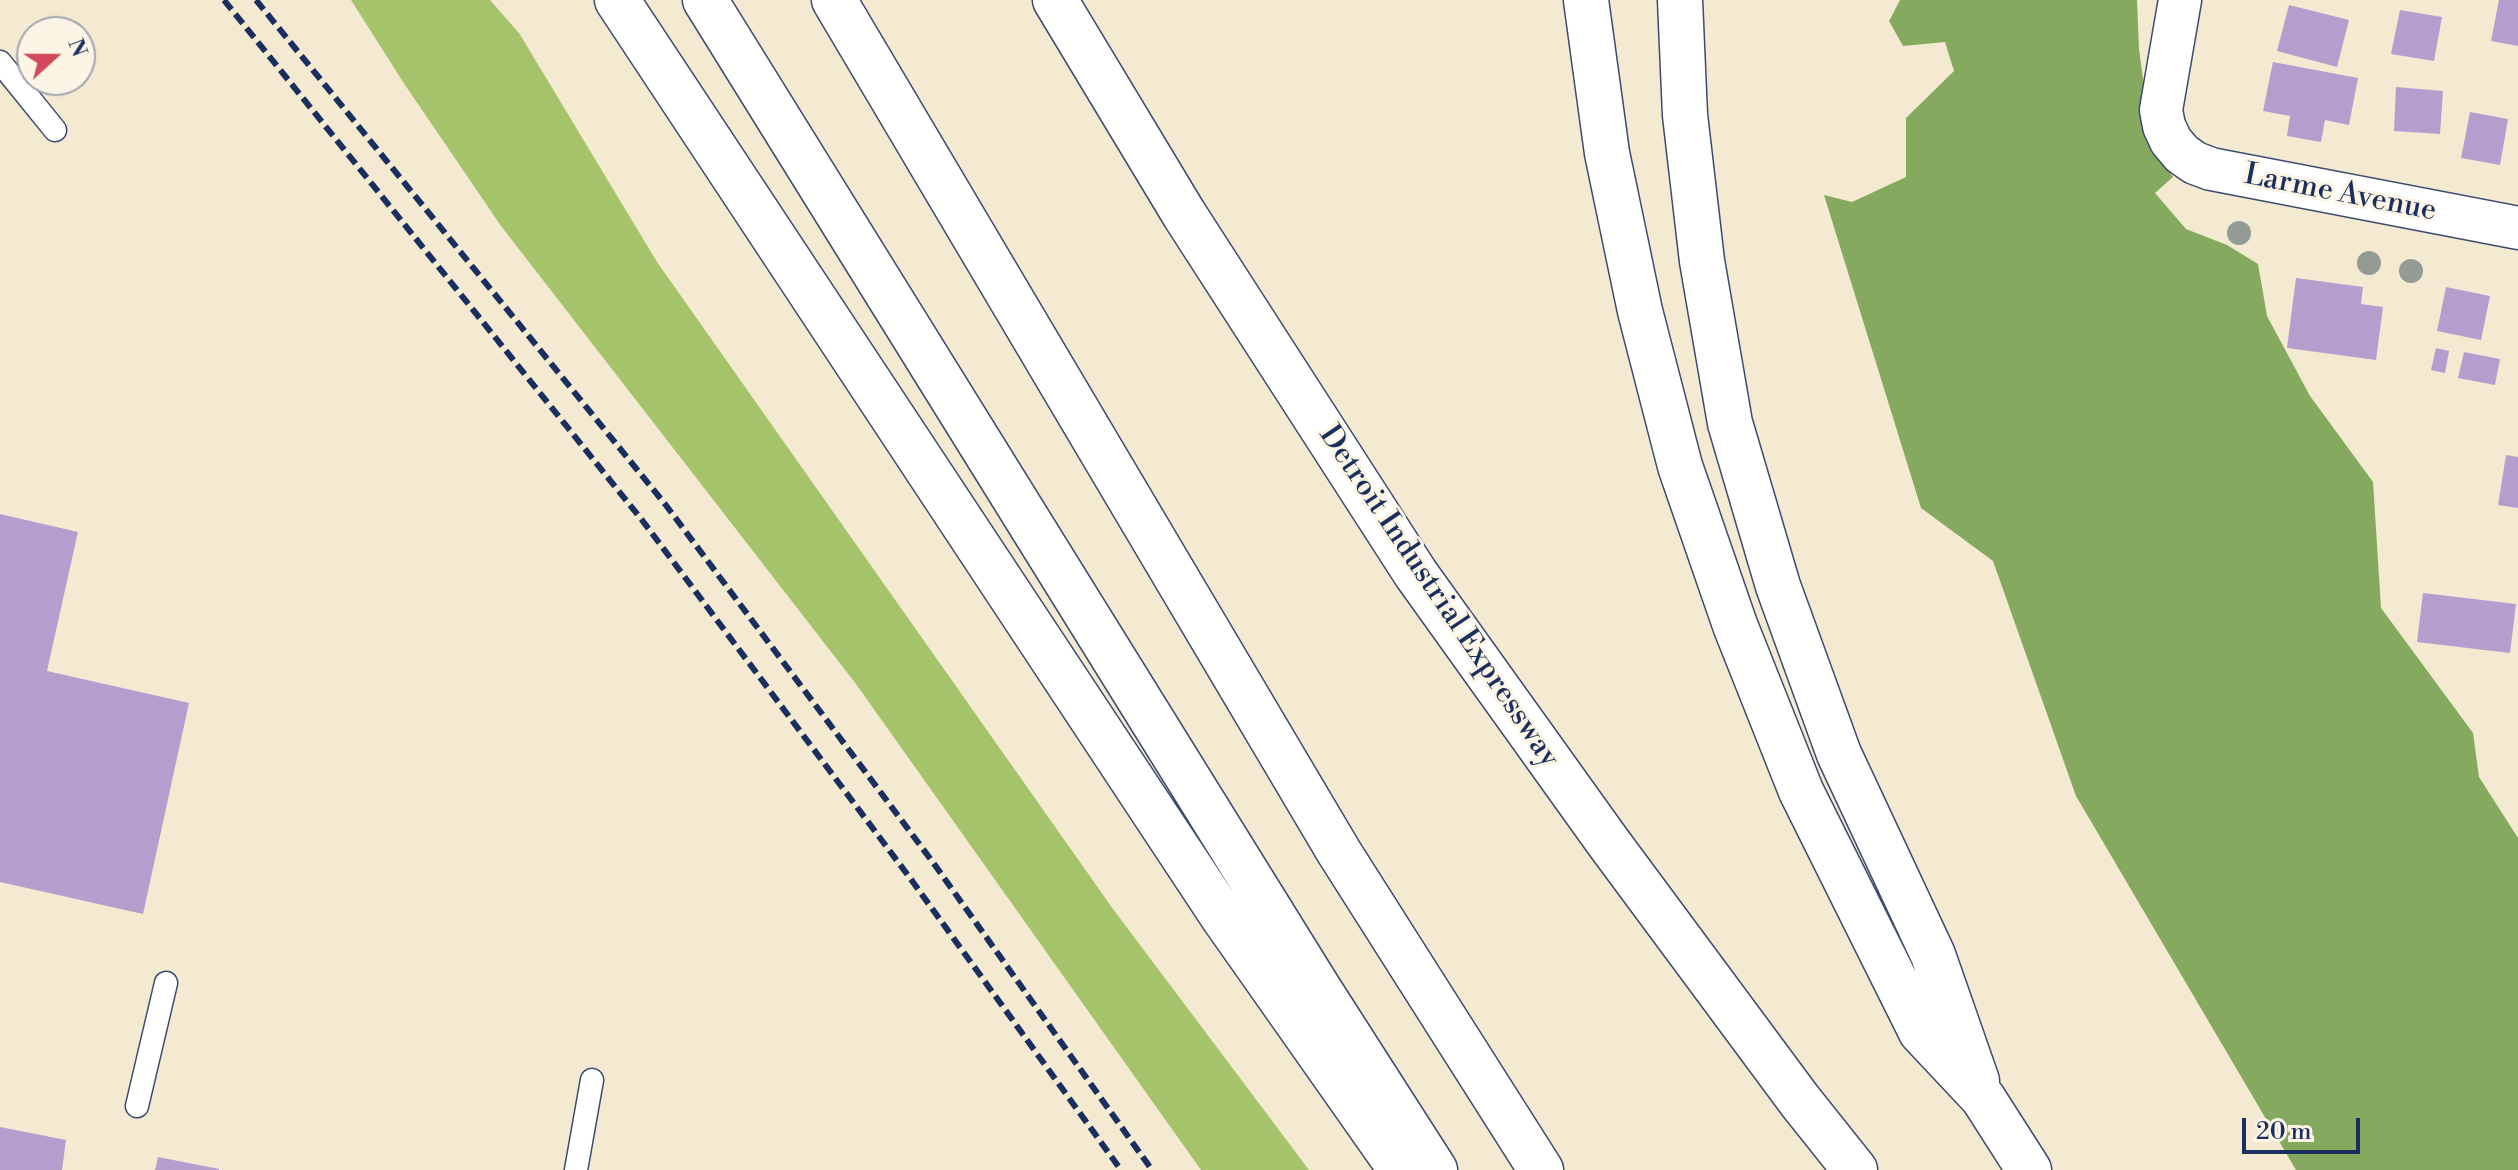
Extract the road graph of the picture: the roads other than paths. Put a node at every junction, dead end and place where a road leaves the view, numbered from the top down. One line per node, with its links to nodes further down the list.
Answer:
1 (617, 0): 16 (highway)
2 (705, 0): 17 (highway)
3 (834, 0): 18 (highway)
4 (1055, 0): 19 (highway, Detroit Industrial Expressway)
5 (1586, 0): 13 (highway)
6 (1680, 0): 13 (highway)
7 (2180, 0): 10 (street, Larme Avenue)
8 (0, 62): 9 (lane)
9 (55, 130)
10 (2518, 228)
11 (166, 983): 14 (lane)
12 (592, 1080): 15 (lane)
13 (1983, 1098): 20 (highway)
14 (137, 1106)
15 (576, 1170)
16 (1401, 1170)
17 (1435, 1170)
18 (1541, 1170)
19 (1855, 1170)
20 (2029, 1170)

